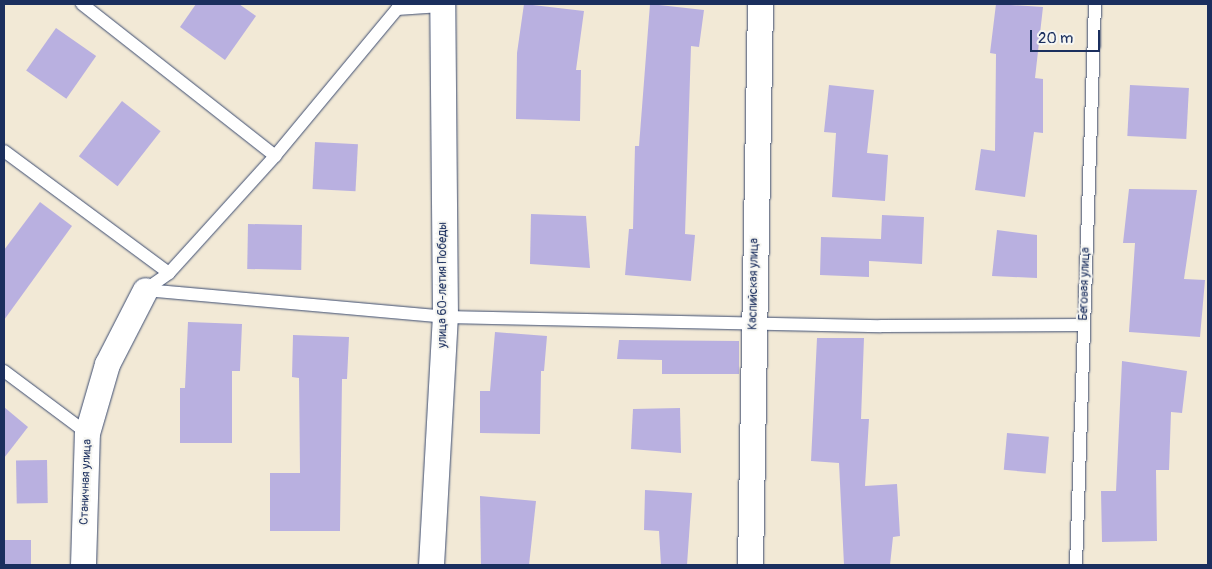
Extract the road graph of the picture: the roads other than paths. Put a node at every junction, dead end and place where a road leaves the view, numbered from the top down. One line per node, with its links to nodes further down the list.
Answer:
1 (82, 4): 7 (lane)
2 (760, 4): 11 (street, Каспийская улица)
3 (1095, 4): 12 (lane, Беговая улица)
4 (441, 5): 5 (lane); 10 (street, улица 60-летия Победы)
5 (393, 6): 7 (lane)
6 (4, 151): 8 (lane)
7 (275, 156): 8 (lane)
8 (169, 273): 9 (lane)
9 (145, 290): 10 (lane); 14 (street, Станичная улица)
10 (445, 318): 11 (lane); 16 (street, улица 60-летия Победы)
11 (753, 323): 12 (lane); 17 (street, Каспийская улица)
12 (1083, 324): 18 (lane, Беговая улица)
13 (4, 370): 14 (lane)
14 (87, 433): 15 (street, Станичная улица)
15 (83, 565)
16 (431, 565)
17 (750, 565)
18 (1076, 565)

